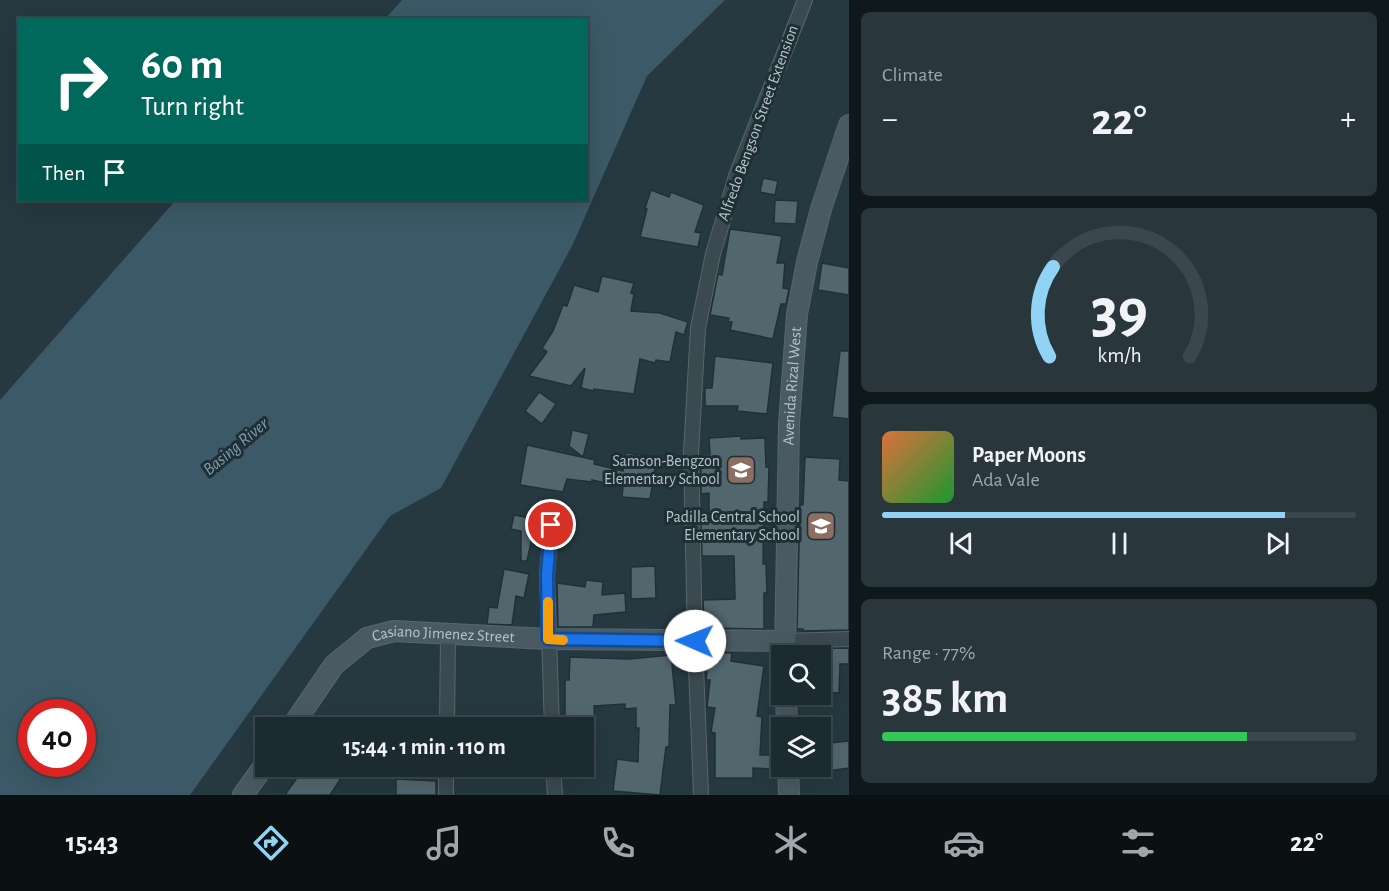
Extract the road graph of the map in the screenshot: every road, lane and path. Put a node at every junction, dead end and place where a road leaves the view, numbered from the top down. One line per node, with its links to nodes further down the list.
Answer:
1 (804, 0): 7 (street, Alfredo Bengson Street Extension)
2 (849, 125): 8 (street, Avenida Rizal West)
3 (551, 525): 5 (street)
4 (448, 634): 5 (street, Casiano Jimenez Street); 11 (street, Casiano Jimenez Street); 12 (street)
5 (548, 639): 7 (street, Casiano Jimenez Street); 13 (street)
6 (849, 639): 9 (street)
7 (695, 641): 10 (street, Casiano Jimenez Street); 21 (street, Alfredo Bengson Street Extension)
8 (784, 645)
9 (806, 645)
10 (771, 647)
11 (299, 717)
12 (447, 717)
13 (552, 717)
14 (256, 777): 18 (street)
15 (446, 777): 19 (street)
16 (554, 777): 20 (street)
17 (788, 777): 22 (street)
18 (243, 795)
19 (446, 795)
20 (555, 795)
21 (701, 795)
22 (789, 795)

